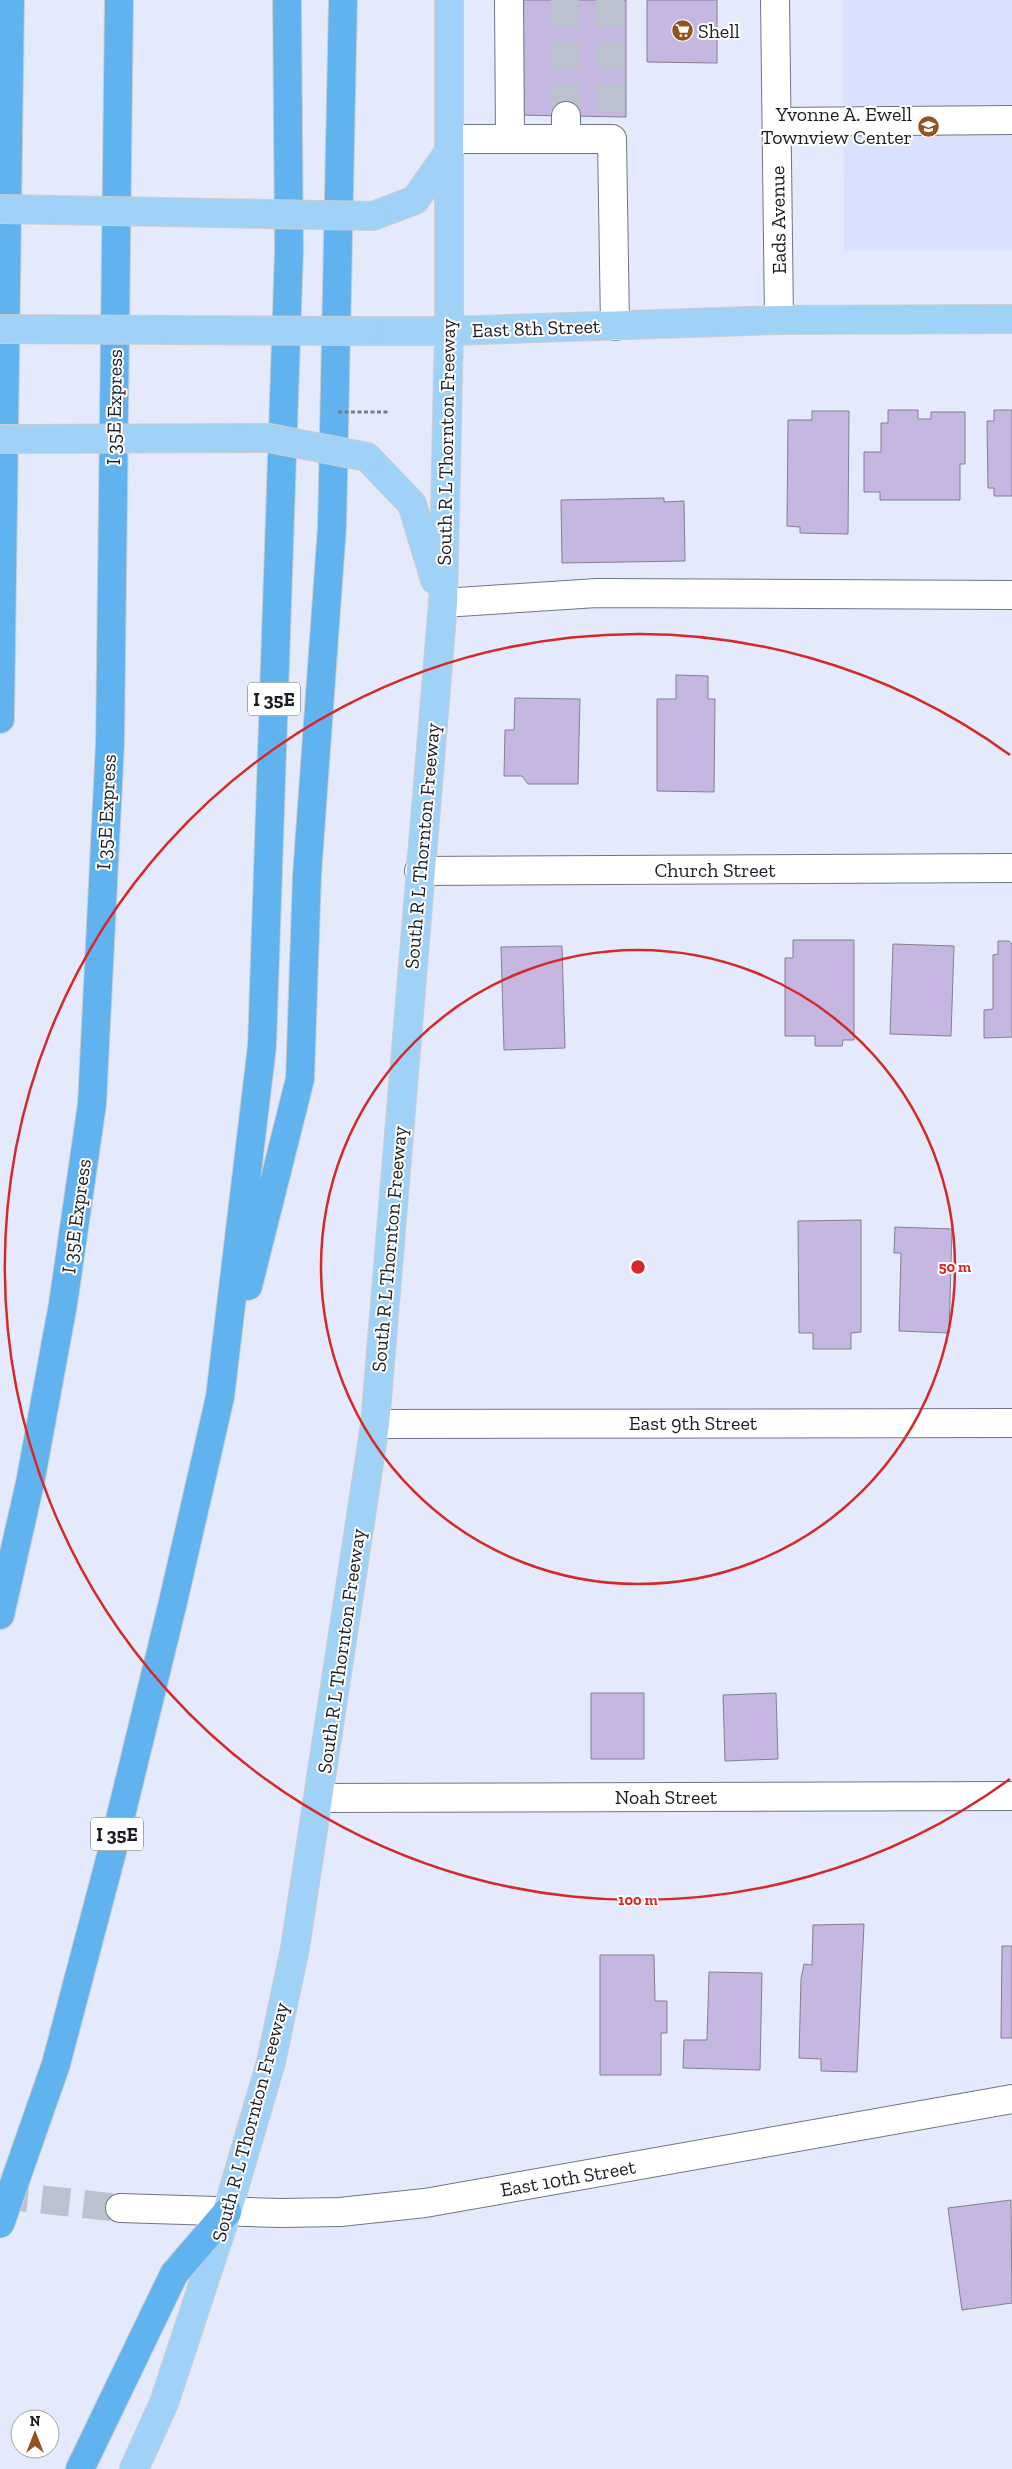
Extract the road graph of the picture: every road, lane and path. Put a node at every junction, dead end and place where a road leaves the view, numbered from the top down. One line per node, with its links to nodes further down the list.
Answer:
1 (10, 0): 9 (highway)
2 (119, 0): 29 (highway, I 35E Express)
3 (287, 0): 26 (highway, I 35E)
4 (344, 0): 26 (highway)
5 (449, 0): 13 (main road, South R L Thornton Freeway)
6 (509, 0): 12 (street)
7 (775, 0): 11 (street, Eads Avenue)
8 (0, 56): 9 (highway)
9 (10, 82): 23 (highway)
10 (1012, 120): 11 (street)
11 (776, 122): 16 (street, Eads Avenue)
12 (510, 139): 13 (street); 17 (street)
13 (449, 146): 14 (main road, bridge); 19 (main road, South R L Thornton Freeway)
14 (0, 209)
15 (1012, 319): 16 (main road, East 8th Street)
16 (779, 320): 17 (main road, East 8th Street)
17 (615, 326): 19 (main road, East 8th Street)
18 (0, 329): 19 (main road, East 8th Street, bridge)
19 (449, 331): 22 (main road, South R L Thornton Freeway)
20 (0, 439): 22 (main road, bridge)
21 (1012, 594): 22 (street)
22 (442, 603): 25 (main road, South R L Thornton Freeway)
23 (0, 719)
24 (1012, 868): 25 (street, Church Street)
25 (419, 871): 28 (main road, South R L Thornton Freeway)
26 (220, 1396): 35 (highway, I 35E, bridge)
27 (1012, 1423): 28 (street, East 9th Street)
28 (375, 1424): 31 (main road, South R L Thornton Freeway)
29 (0, 1615)
30 (1012, 1796): 31 (street, Noah Street)
31 (319, 1798): 34 (main road, South R L Thornton Freeway)
32 (1012, 2099): 34 (street, East 10th Street)
33 (120, 2208): 34 (street, East 10th Street)
34 (227, 2212): 36 (highway); 37 (main road, South R L Thornton Freeway)
35 (0, 2224)
36 (80, 2469)
37 (134, 2469)

